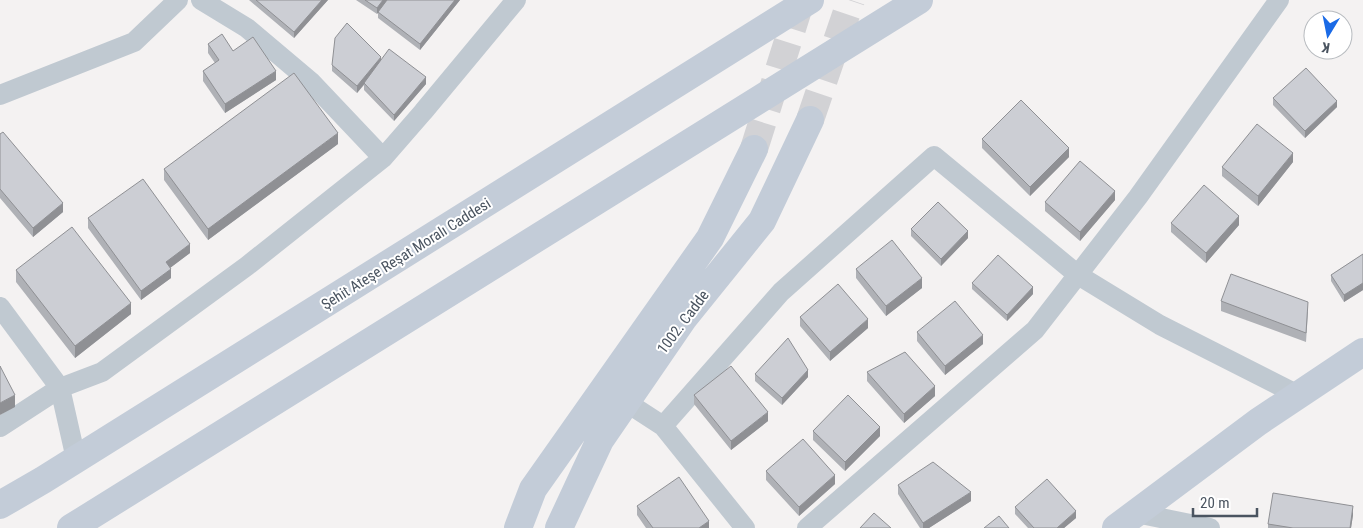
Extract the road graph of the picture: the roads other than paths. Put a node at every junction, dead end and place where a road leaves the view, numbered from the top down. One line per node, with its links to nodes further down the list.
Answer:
1 (178, 0): 7 (street)
2 (201, 0): 10 (street)
3 (516, 0): 10 (street)
4 (810, 0): 19 (main road, Şehit Ateşe Reşat Moralı Caddesi)
5 (919, 0): 22 (main road)
6 (1279, 0): 11 (street)
7 (0, 95)
8 (810, 120): 15 (main road, 1002. Cadde)
9 (754, 149): 15 (main road, 1002. Cadde)
10 (383, 158): 14 (street)
11 (1078, 275): 16 (street); 17 (street); 26 (street)
12 (0, 307): 14 (street)
13 (1363, 352): 16 (main road)
14 (60, 388): 18 (street); 19 (street)
15 (616, 395): 17 (street); 23 (main road, 1002. Cadde); 24 (main road, 1002. Cadde)
16 (1298, 395): 21 (main road)
17 (663, 426): 25 (street)
18 (0, 427)
19 (76, 459): 20 (main road, Şehit Ateşe Reşat Moralı Caddesi)
20 (0, 505)
21 (1126, 520): 27 (street)
22 (70, 528)
23 (518, 528)
24 (559, 528)
25 (745, 528)
26 (807, 528)
27 (1210, 528)

